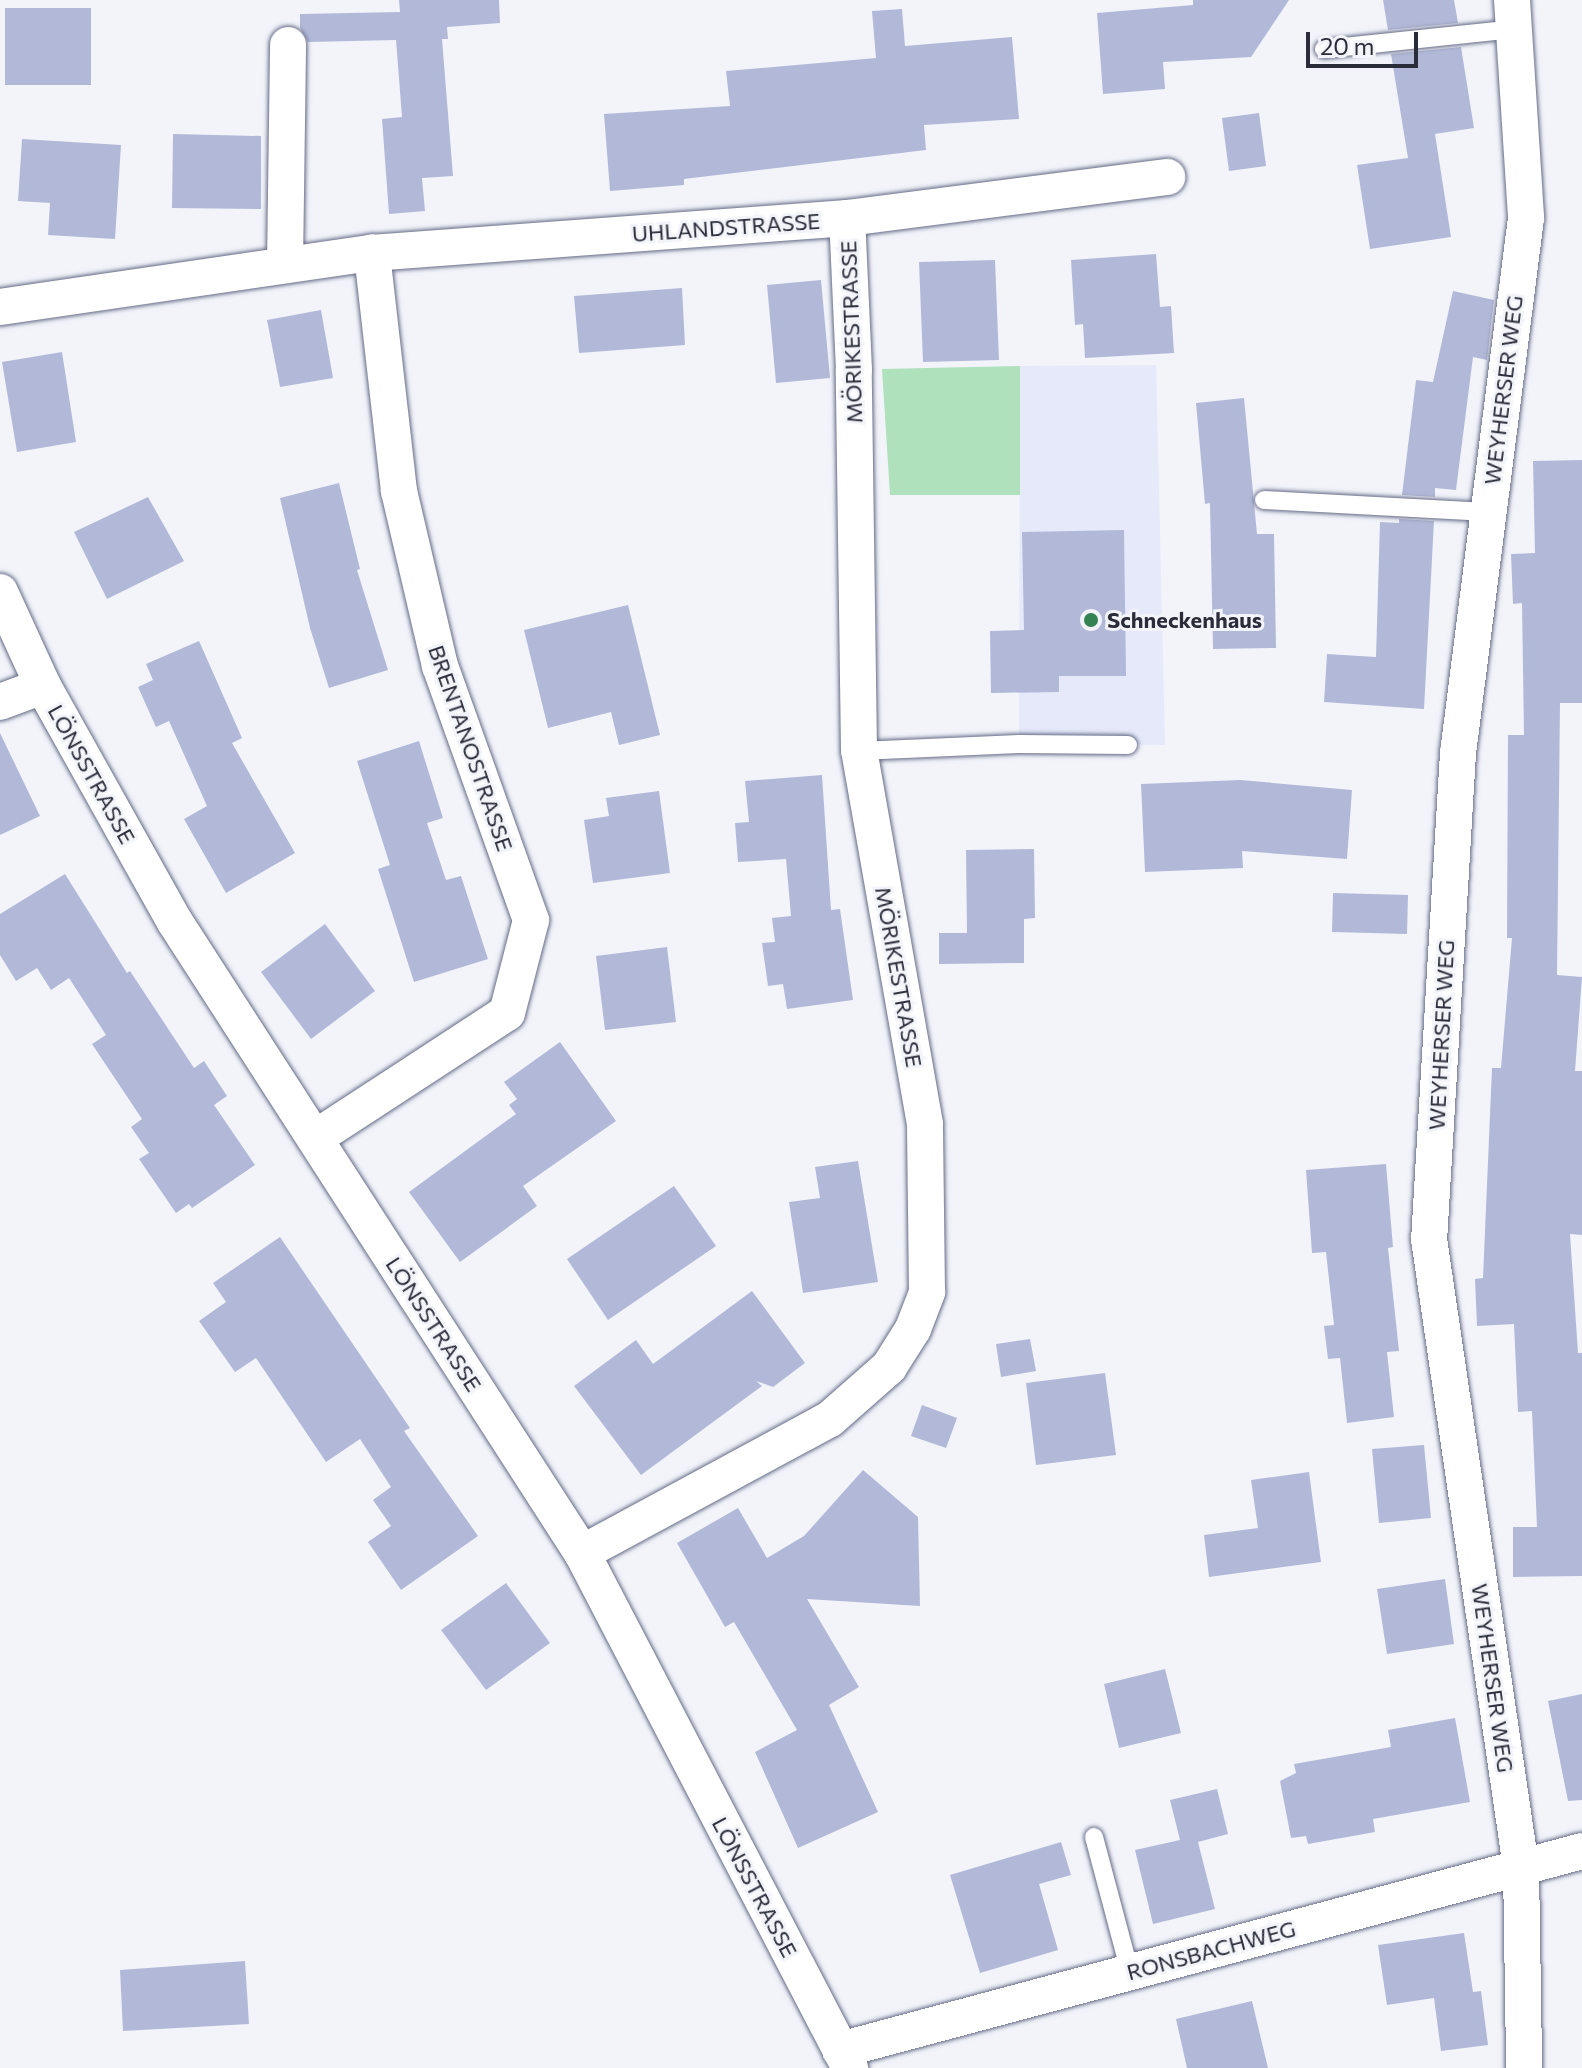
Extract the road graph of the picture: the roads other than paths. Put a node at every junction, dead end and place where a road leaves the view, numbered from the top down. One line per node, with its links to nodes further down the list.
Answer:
1 (1513, 14): 3 (lane); 10 (street, WEYHERSER WEG)
2 (288, 45): 7 (street)
3 (1324, 49)
4 (1167, 177): 5 (street, UHLANDSTRASSE)
5 (847, 218): 6 (street, UHLANDSTRASSE); 15 (street, MÖRIKESTRASSE)
6 (372, 253): 7 (street, UHLANDSTRASSE); 16 (street, BRENTANOSTRASSE)
7 (285, 265): 8 (street, UHLANDSTRASSE)
8 (0, 307)
9 (1264, 500): 10 (lane)
10 (1488, 512): 20 (street, WEYHERSER WEG)
11 (0, 592): 12 (street, LÖNSSTRASSE)
12 (43, 686): 13 (street); 16 (street, LÖNSSTRASSE)
13 (0, 702)
14 (1128, 745): 15 (lane)
15 (859, 751): 17 (street, MÖRIKESTRASSE)
16 (315, 1138): 17 (street, LÖNSSTRASSE)
17 (582, 1553): 22 (street, LÖNSSTRASSE)
18 (1094, 1837): 21 (lane)
19 (1582, 1851): 20 (street, RONSBACHWEG)
20 (1521, 1867): 21 (street, RONSBACHWEG); 23 (street, WEYHERSER WEG)
21 (1130, 1972): 22 (street, RONSBACHWEG)
22 (845, 2059)
23 (1524, 2068)

